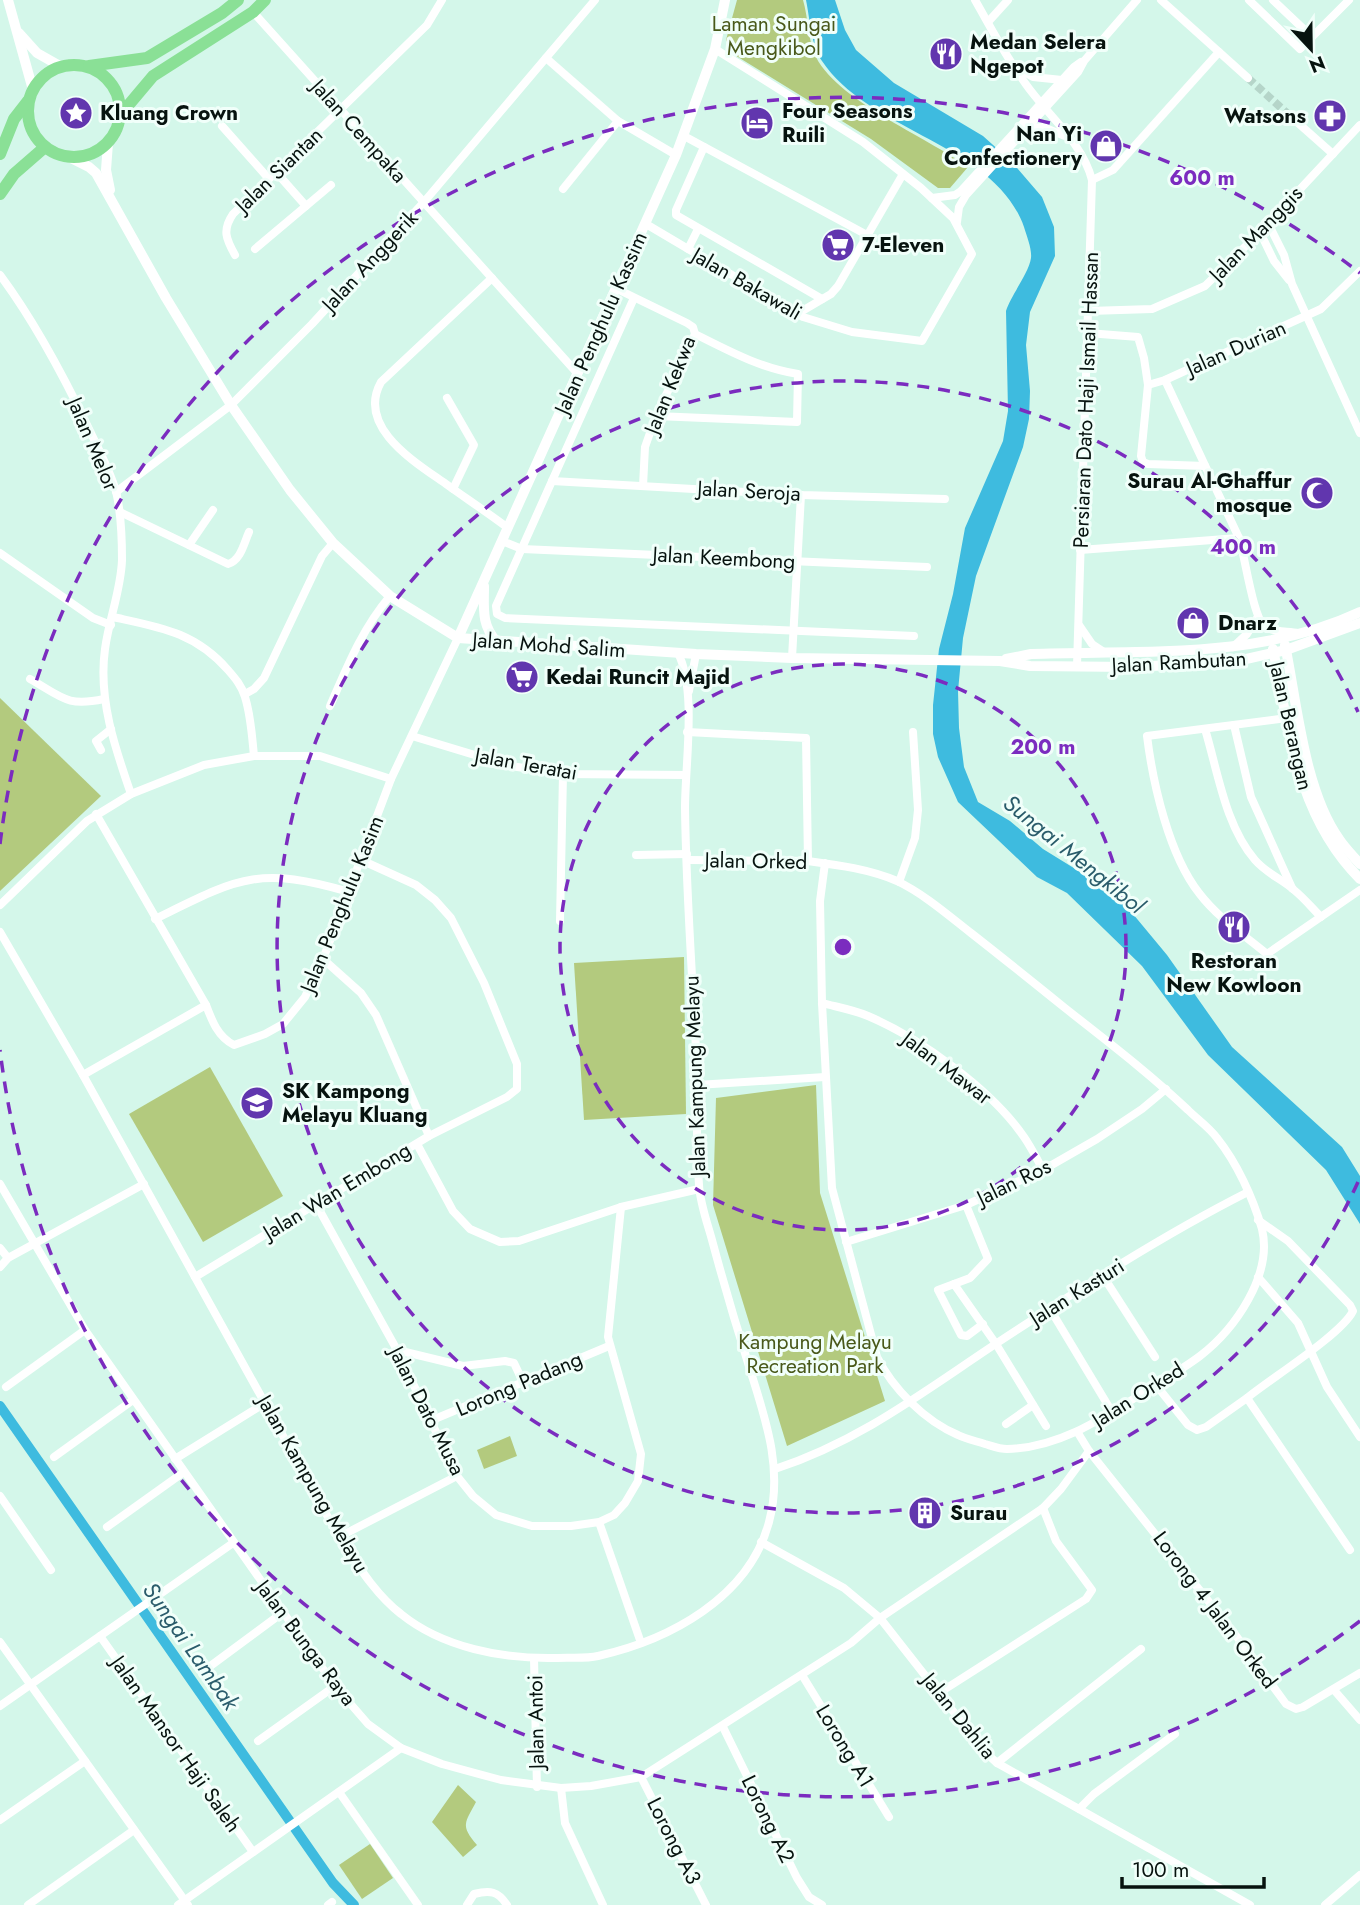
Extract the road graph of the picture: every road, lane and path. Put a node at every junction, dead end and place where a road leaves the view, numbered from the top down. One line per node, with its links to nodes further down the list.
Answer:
1 (8, 0): 16 (street)
2 (238, 0): 23 (highway)
3 (265, 0): 14 (highway)
4 (442, 0): 29 (street, Jalan Siantan)
5 (595, 0): 20 (street, Jalan Anggerik)
6 (724, 0): 18 (street, Jalan Penghulu Kassim)
7 (975, 0): 15 (street, Persiaran Dato Haji Ismail Hassan)
8 (1008, 0): 15 (street)
9 (1137, 0): 21 (street)
10 (1161, 0): 19 (street)
11 (1249, 0): 17 (street)
12 (1273, 0): 17 (street)
13 (1349, 0): 17 (street)
14 (253, 12): 29 (street, Jalan Cempaka); 30 (highway)
15 (988, 22): 24 (street, Persiaran Dato Haji Ismail Hassan)
16 (16, 30): 22 (street); 27 (street)
17 (1312, 37)
18 (715, 49): 36 (street, Jalan Penghulu Kassim); 46 (street, Jalan Bakawali)
19 (1219, 52): 25 (street); 48 (street)
20 (546, 58): 31 (street); 55 (street, Jalan Anggerik)
21 (1083, 61): 26 (street); 28 (street)
22 (60, 66): 23 (highway); 27 (highway)
23 (89, 66): 30 (highway)
24 (1015, 66): 26 (street); 28 (street, Persiaran Dato Haji Ismail Hassan)
25 (1248, 78)
26 (1062, 80): 28 (street)
27 (30, 95): 40 (highway); 41 (highway)
28 (1043, 106): 35 (street); 37 (street, Persiaran Dato Haji Ismail Hassan)
29 (341, 110): 45 (street, Jalan Siantan); 55 (street, Jalan Cempaka)
30 (121, 114): 38 (highway)
31 (618, 121): 43 (street); 50 (street)
32 (1298, 123): 42 (street)
33 (1360, 125): 42 (street, Jalan Manggis)
34 (222, 126): 47 (street)
35 (1023, 130): 37 (street); 51 (street)
36 (684, 136): 39 (street); 43 (street, Jalan Penghulu Kassim)
37 (1071, 139): 48 (street, Persiaran Dato Haji Ismail Hassan)
38 (108, 143): 44 (highway); 53 (street, Jalan Mohd Salim)
39 (704, 147): 60 (street); 62 (street)
40 (45, 148): 44 (highway); 52 (highway)
41 (0, 154)
42 (1333, 154): 58 (street, Jalan Manggis)
43 (676, 155): 59 (street, Jalan Penghulu Kassim)
44 (69, 157): 53 (street, Jalan Mohd Salim)
45 (276, 172): 47 (street, Jalan Siantan); 56 (street)
46 (903, 174): 54 (street, Jalan Bakawali); 62 (street)
47 (269, 179): 65 (street, Jalan Siantan)
48 (1092, 180): 73 (street, Persiaran Dato Haji Ismail Hassan)
49 (331, 185): 56 (street)
50 (563, 189)
51 (964, 193): 54 (street); 57 (street)
52 (0, 194)
53 (112, 197): 82 (street, Jalan Mohd Salim)
54 (932, 198): 57 (street, Jalan Bakawali)
55 (424, 202): 68 (street, Jalan Cempaka); 82 (street, Jalan Anggerik)
56 (306, 206): 63 (street)
57 (957, 222): 74 (street, Jalan Bakawali)
58 (1268, 223): 61 (street, Jalan Manggis); 69 (street, Jalan Durian)
59 (646, 224): 64 (street, Jalan Bakawali); 70 (street, Jalan Penghulu Kassim)
60 (698, 229): 64 (street); 72 (street)
61 (1260, 232): 69 (street, Jalan Durian); 73 (street, Jalan Manggis)
62 (867, 235): 72 (street)
63 (255, 249)
64 (688, 249): 74 (street, Jalan Bakawali)
65 (235, 255)
66 (1360, 271): 75 (street)
67 (0, 275): 89 (street, Jalan Melor)
68 (492, 278): 78 (street, Jalan Cempaka); 88 (street)
69 (1292, 284): 75 (street, Jalan Durian)
70 (617, 289): 71 (street, Jalan Kekwa); 78 (street, Jalan Penghulu Kassim)
71 (634, 298): 77 (street, Jalan Kekwa); 86 (street, Jalan Penghulu Kassim)
72 (822, 299): 74 (street)
73 (1089, 311): 76 (street, Persiaran Dato Haji Ismail Hassan)
74 (797, 314)
75 (1307, 316): 79 (street, Jalan Durian); 84 (street, Jalan Durian)
76 (1088, 333): 80 (street); 101 (street, Persiaran Dato Haji Ismail Hassan)
77 (695, 334): 83 (street, Jalan Kekwa); 83 (street)
78 (578, 374): 94 (street, Jalan Penghulu Kassim)
79 (1165, 380): 80 (street, Jalan Durian); 85 (street)
80 (1148, 385): 85 (street)
81 (447, 398): 88 (street)
82 (230, 405): 89 (street, Jalan Anggerik); 98 (street, Jalan Mohd Salim)
83 (656, 416): 87 (street, Jalan Kekwa)
84 (1360, 433)
85 (1205, 466): 96 (street)
86 (552, 481): 87 (street, Jalan Seroja); 100 (street, Jalan Penghulu Kassim)
87 (643, 485): 90 (street, Jalan Seroja)
88 (453, 489): 94 (street)
89 (116, 492): 93 (street, Jalan Melor)
90 (801, 495): 91 (street, Jalan Seroja); 103 (street)
91 (945, 499)
92 (213, 510): 99 (street)
93 (120, 512): 99 (street); 110 (street, Jalan Melor)
94 (508, 528): 97 (street, Jalan Penghulu Kassim)
95 (249, 532): 99 (street)
96 (1239, 538): 101 (street); 109 (street)
97 (502, 541): 100 (street, Jalan Keembong); 105 (street, Jalan Penghulu Kassim)
98 (333, 542): 106 (street, Jalan Mohd Salim); 131 (street)
99 (189, 545)
100 (522, 549): 103 (street, Jalan Keembong); 108 (street, Jalan Penghulu Kassim)
101 (1080, 550): 111 (street, Persiaran Dato Haji Ismail Hassan)
102 (0, 552): 110 (street)
103 (796, 562): 104 (street, Jalan Keembong); 113 (street)
104 (927, 567)
105 (484, 582): 116 (street, Jalan Penghulu Kassim); 119 (street)
106 (390, 596): 116 (street, Jalan Mohd Salim); 134 (street)
107 (1360, 612): 114 (street, Jalan Rambutan)
108 (497, 614): 113 (street, Jalan Mohd Salim)
109 (1257, 618): 114 (street); 120 (street)
110 (112, 621): 131 (street); 133 (street, Jalan Melor)
111 (1078, 622): 122 (street, Persiaran Dato Haji Ismail Hassan); 123 (street)
112 (1360, 624): 121 (street, Jalan Rambutan)
113 (793, 631): 115 (street, Jalan Mohd Salim); 127 (street)
114 (1301, 633): 117 (street, Jalan Rambutan)
115 (914, 636)
116 (458, 638): 119 (street, Jalan Mohd Salim); 141 (street, Jalan Penghulu Kasim)
117 (1283, 638): 118 (street, Jalan Rambutan); 121 (street, Jalan Berangan)
118 (1271, 640): 120 (street, Jalan Rambutan); 125 (street, Jalan Berangan)
119 (497, 642): 124 (street, Jalan Mohd Salim)
120 (1233, 647): 123 (street, Jalan Rambutan)
121 (1286, 650): 125 (street, Jalan Rambutan); 154 (street, Jalan Berangan)
122 (1076, 652): 123 (street, Jalan Rambutan); 128 (street, Jalan Mohd Salim); 129 (street, Persiaran Dato Haji Ismail Hassan)
123 (1104, 652)
124 (678, 653): 126 (street, Jalan Mohd Salim); 132 (street, Jalan Kampung Melayu)
125 (1274, 653): 129 (street, Jalan Rambutan); 135 (street, Jalan Berangan)
126 (696, 654): 127 (street, Jalan Mohd Salim); 132 (street, Jalan Kampung Melayu)
127 (792, 658): 128 (street, Jalan Mohd Salim)
128 (1000, 661): 129 (street, Jalan Mohd Salim)
129 (1077, 666)
130 (30, 679): 133 (street)
131 (245, 694): 143 (street)
132 (688, 694): 139 (street, Jalan Kampung Melayu)
133 (104, 699): 137 (street, Jalan Melor)
134 (330, 706)
135 (1287, 718): 136 (street); 155 (street, Jalan Berangan)
136 (1234, 725): 138 (street); 157 (street)
137 (111, 729): 142 (street); 147 (street, Jalan Melor)
138 (1205, 729): 157 (street); 161 (street)
139 (687, 732): 145 (street, Jalan Kampung Melayu); 152 (street)
140 (913, 733): 156 (street)
141 (412, 736): 144 (street, Jalan Teratai); 146 (street, Jalan Penghulu Kasim)
142 (101, 750)
143 (254, 756): 146 (street); 147 (street)
144 (563, 774): 145 (street, Jalan Teratai); 163 (street)
145 (686, 775): 150 (street, Jalan Kampung Melayu)
146 (391, 779): 151 (street, Jalan Penghulu Kasim)
147 (131, 794): 148 (street)
148 (96, 814): 160 (street); 162 (street, Jalan Penghulu Kasim)
149 (636, 855): 150 (street, Jalan Orked)
150 (687, 857): 152 (street, Jalan Orked); 170 (street, Jalan Kampung Melayu)
151 (361, 860): 159 (street, Jalan Penghulu Kasim); 172 (street, Jalan Wan Embong)
152 (808, 862): 153 (street, Jalan Orked)
153 (825, 863): 156 (street, Jalan Orked); 166 (street, Jalan Orked)
154 (1360, 864)
155 (1360, 879)
156 (899, 882): 171 (street, Jalan Orked)
157 (1292, 888): 161 (street)
158 (1360, 890): 161 (street)
159 (349, 892): 162 (street); 165 (street, Jalan Penghulu Kasim)
160 (0, 905)
161 (1321, 917)
162 (155, 919): 167 (street, Jalan Penghulu Kasim)
163 (560, 921)
164 (0, 933): 168 (street, Jalan Kampung Melayu)
165 (323, 959): 167 (street, Jalan Penghulu Kasim); 172 (street)
166 (822, 1003): 169 (street, Jalan Orked); 174 (street, Jalan Mawar)
167 (206, 1005): 168 (street)
168 (83, 1075): 176 (street, Jalan Kampung Melayu)
169 (825, 1077): 170 (street); 183 (street, Jalan Orked)
170 (697, 1085): 177 (street, Jalan Kampung Melayu)
171 (1166, 1089): 174 (street, Jalan Ros); 178 (street, Jalan Orked)
172 (429, 1136): 173 (street, Jalan Wan Embong)
173 (416, 1143): 179 (street, Jalan Wan Embong); 181 (street)
174 (1043, 1170): 180 (street, Jalan Ros)
175 (0, 1184): 184 (street, Jalan Bunga Raya)
176 (144, 1184): 184 (street); 189 (street, Jalan Kampung Melayu)
177 (699, 1189): 181 (street); 217 (street, Jalan Kampung Melayu)
178 (1248, 1192): 182 (street, Jalan Orked); 188 (street, Jalan Kasturi)
179 (316, 1204): 189 (street, Jalan Wan Embong); 197 (street, Jalan Dato Musa)
180 (966, 1205): 183 (street, Jalan Ros); 191 (street)
181 (621, 1208): 196 (street)
182 (1258, 1220): 190 (street, Jalan Orked); 198 (street)
183 (846, 1242): 205 (street, Jalan Orked)
184 (34, 1244): 186 (street); 194 (street, Jalan Bunga Raya)
185 (0, 1248): 186 (street)
186 (8, 1258): 187 (street)
187 (0, 1267)
188 (1104, 1276): 192 (street, Jalan Kasturi); 199 (street)
189 (195, 1277): 206 (street, Jalan Kampung Melayu)
190 (1258, 1277): 198 (street); 201 (street, Jalan Orked)
191 (954, 1283): 193 (street); 193 (street)
192 (1050, 1309): 195 (street, Jalan Kasturi); 208 (street)
193 (983, 1324): 195 (street)
194 (85, 1329): 202 (street); 204 (street, Jalan Bunga Raya)
195 (996, 1343): 205 (street, Jalan Kasturi); 207 (street)
196 (609, 1346): 200 (street, Lorong Padang); 222 (street)
197 (397, 1350): 200 (street); 209 (street, Jalan Dato Musa)
198 (1312, 1350): 203 (street); 213 (street)
199 (1155, 1357)
200 (523, 1382): 209 (street, Lorong Padang)
201 (1156, 1385): 203 (street); 208 (street, Jalan Orked)
202 (6, 1387)
203 (1247, 1398): 227 (street)
204 (133, 1401): 215 (street); 216 (street, Jalan Bunga Raya)
205 (912, 1402): 212 (street, Jalan Orked); 217 (street, Jalan Kasturi)
206 (265, 1403): 216 (street); 224 (street, Jalan Kampung Melayu)
207 (1034, 1405): 210 (street); 211 (street)
208 (1112, 1412): 212 (street, Jalan Orked)
209 (430, 1421): 219 (street, Jalan Dato Musa)
210 (1006, 1424)
211 (1046, 1426)
212 (1078, 1433): 214 (street, Lorong 4 Jalan Orked)
213 (1360, 1437)
214 (1089, 1451): 221 (street, Jalan Bunga Raya); 241 (street, Lorong 4 Jalan Orked)
215 (54, 1457)
216 (175, 1459): 218 (street, Jalan Bunga Raya)
217 (775, 1469): 225 (street, Jalan Kampung Melayu)
218 (184, 1472): 223 (street); 226 (street, Jalan Bunga Raya)
219 (457, 1476): 222 (street, Jalan Dato Musa); 224 (street)
220 (0, 1496): 228 (street)
221 (1043, 1508): 230 (street, Jalan Bunga Raya); 242 (street)
222 (599, 1522): 233 (street)
223 (107, 1527)
224 (339, 1537): 235 (street, Jalan Kampung Melayu)
225 (761, 1542): 230 (street, Jalan Dahlia); 233 (street, Jalan Kampung Melayu)
226 (233, 1543): 229 (street, Jalan Bunga Raya); 231 (street)
227 (1350, 1549)
228 (51, 1570)
229 (282, 1613): 236 (street); 240 (street, Jalan Bunga Raya)
230 (880, 1618): 238 (street, Jalan Bunga Raya); 242 (street, Jalan Dahlia)
231 (100, 1636): 239 (street); 259 (street, Jalan Mansor Haji Saleh)
232 (0, 1642): 239 (street)
233 (641, 1643): 235 (street, Jalan Kampung Melayu)
234 (1142, 1649): 250 (street)
235 (534, 1658): 252 (street, Jalan Antoi)
236 (203, 1666)
237 (1360, 1673): 241 (street, Lorong 4 Jalan Orked)
238 (802, 1675): 245 (street, Jalan Bunga Raya); 256 (street, Lorong A1)
239 (30, 1685): 243 (street); 249 (street)
240 (335, 1686): 247 (street); 248 (street, Jalan Bunga Raya)
241 (1334, 1690): 244 (street)
242 (939, 1693): 250 (street, Jalan Dahlia)
243 (0, 1706)
244 (1360, 1720)
245 (723, 1727): 251 (street, Jalan Bunga Raya); 268 (street, Lorong A2)
246 (1175, 1734): 255 (street)
247 (258, 1741)
248 (401, 1748): 252 (street, Jalan Bunga Raya); 254 (street)
249 (85, 1761): 257 (street); 258 (street)
250 (997, 1763): 255 (street, Jalan Dahlia)
251 (641, 1777): 253 (street, Jalan Bunga Raya); 267 (street, Lorong A3)
252 (537, 1787): 253 (street, Jalan Bunga Raya)
253 (561, 1788): 266 (street)
254 (339, 1792): 259 (street); 263 (street)
255 (1079, 1809): 269 (street, Jalan Dahlia)
256 (889, 1817)
257 (0, 1820)
258 (134, 1830): 261 (street); 262 (street)
259 (253, 1852): 261 (street)
260 (1360, 1875): 270 (street)
261 (184, 1903)
262 (28, 1905)
263 (418, 1905)
264 (467, 1905): 265 (street)
265 (507, 1905)
266 (603, 1905)
267 (706, 1905)
268 (822, 1905)
269 (1250, 1905)
270 (1325, 1905)

